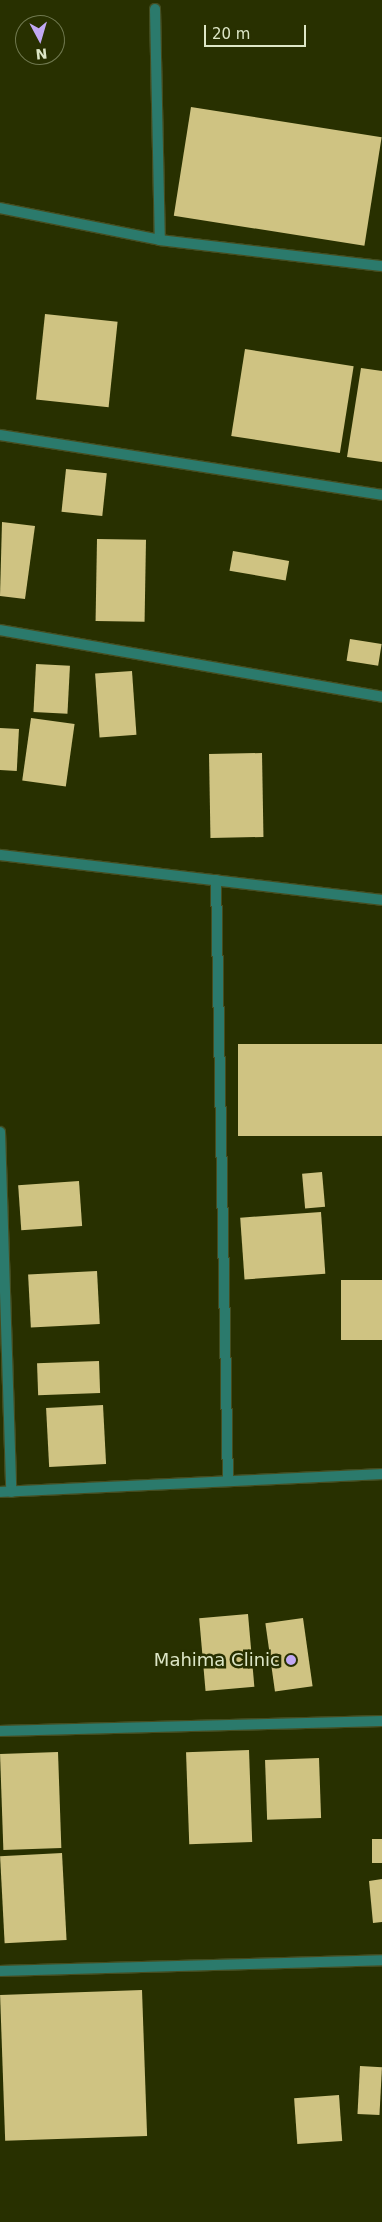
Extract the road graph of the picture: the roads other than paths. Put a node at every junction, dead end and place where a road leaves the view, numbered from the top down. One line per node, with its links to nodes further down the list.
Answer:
1 (154, 9): 3 (street)
2 (0, 208): 3 (street)
3 (160, 240): 4 (street)
4 (382, 266)
5 (0, 435): 6 (street)
6 (382, 495)
7 (0, 630): 8 (street)
8 (382, 697)
9 (0, 855): 10 (street)
10 (216, 880): 11 (street); 14 (street)
11 (382, 900)
12 (0, 1132): 15 (street)
13 (382, 1474): 14 (street)
14 (228, 1481): 15 (street)
15 (5, 1492)
16 (382, 1721): 17 (street)
17 (0, 1731)
18 (382, 1960): 19 (street)
19 (0, 1971)

